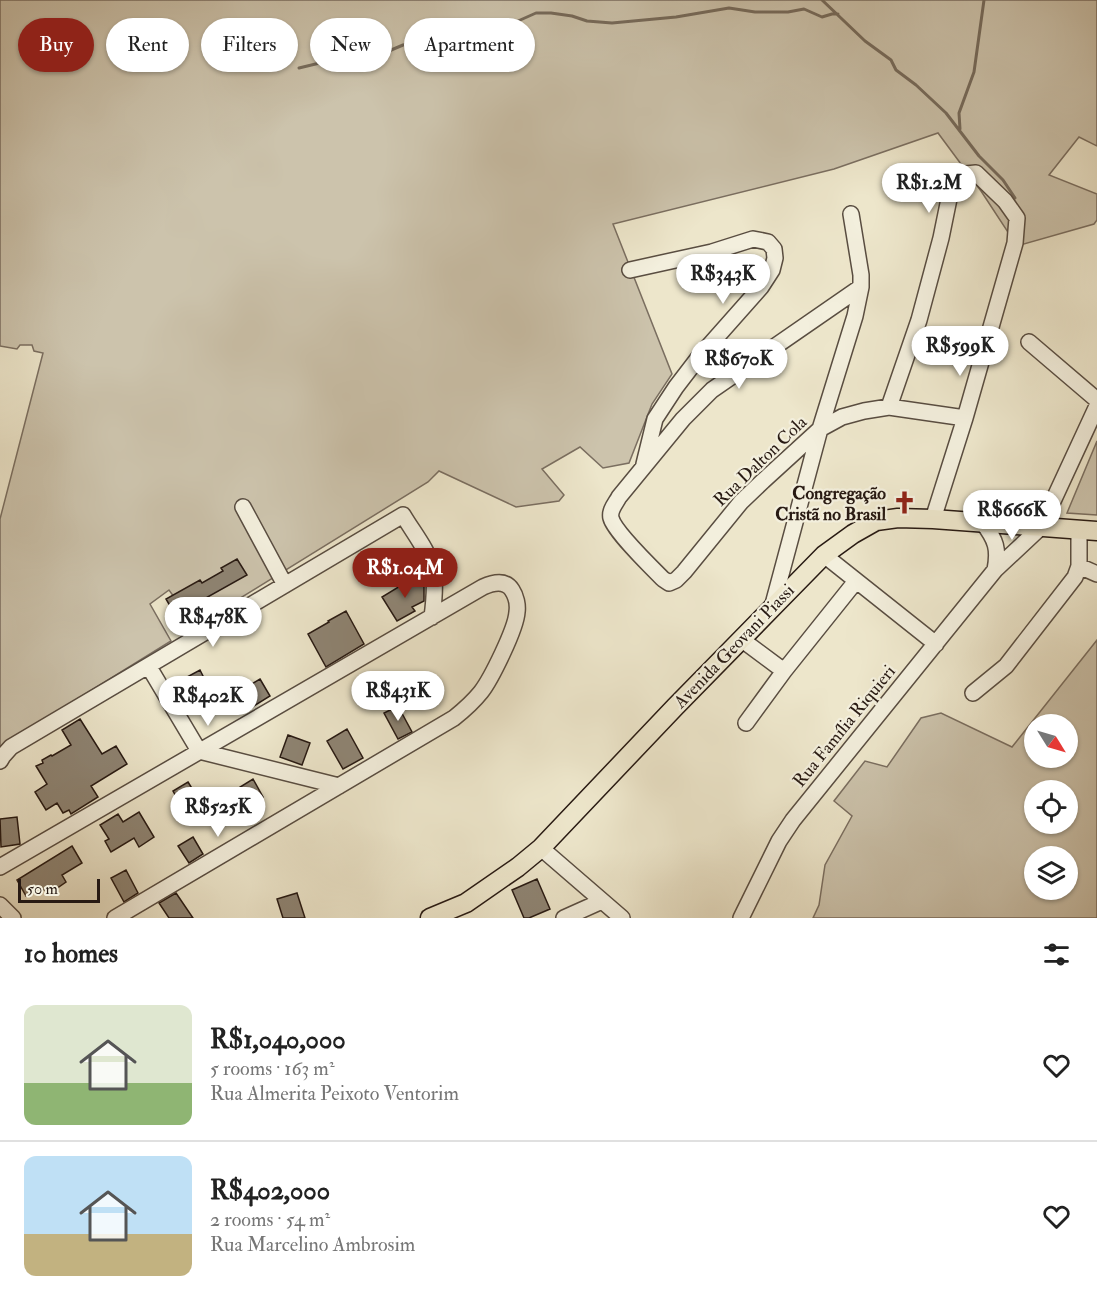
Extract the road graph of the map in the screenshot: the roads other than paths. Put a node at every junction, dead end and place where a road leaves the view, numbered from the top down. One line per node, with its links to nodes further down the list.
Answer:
1 (851, 214): 3 (street)
2 (630, 270): 10 (street)
3 (861, 287): 9 (street); 10 (street)
4 (1029, 342): 5 (street)
5 (1097, 399)
6 (1097, 406): 14 (street)
7 (889, 408): 8 (street, Rua Dalton Cola); 8 (street); 9 (street, Rua Dalton Cola)
8 (965, 418): 12 (street)
9 (820, 429): 10 (street, Rua Dalton Cola); 23 (street)
10 (643, 467)
11 (243, 507): 22 (street)
12 (933, 519): 13 (main road, Avenida Geovani Piassi); 17 (main road, Avenida Geovani Piassi)
13 (983, 523): 14 (main road, Avenida Geovani Piassi); 19 (street)
14 (1041, 527): 15 (main road, Avenida Geovani Piassi); 19 (street, Rua Família Riquieri)
15 (1078, 530): 16 (main road, Avenida Geovani Piassi); 18 (street)
16 (1097, 531)
17 (824, 555): 21 (street); 23 (main road, Avenida Geovani Piassi)
18 (1080, 566): 20 (street); 29 (street)
19 (995, 570): 26 (street, Rua Família Riquieri)
20 (1097, 574)
21 (856, 581): 26 (street); 28 (street)
22 (285, 585): 24 (street); 27 (street)
23 (772, 608): 25 (main road, Avenida Geovani Piassi)
24 (432, 617): 31 (street); 33 (street)
25 (741, 639): 28 (street); 34 (main road, Avenida Geovani Piassi)
26 (936, 644): 43 (street, Rua Família Riquieri)
27 (149, 667): 31 (street); 32 (street)
28 (784, 671): 30 (street)
29 (973, 693)
30 (746, 723)
31 (199, 751): 33 (street); 35 (street)
32 (2, 758)
33 (339, 786): 39 (street)
34 (542, 848): 36 (street); 40 (main road, Avenida Geovani Piassi)
35 (0, 867)
36 (602, 901): 41 (street); 42 (street)
37 (0, 905): 38 (street)
38 (13, 918)
39 (115, 918)
40 (430, 918)
41 (564, 918)
42 (622, 918)
43 (741, 918)

